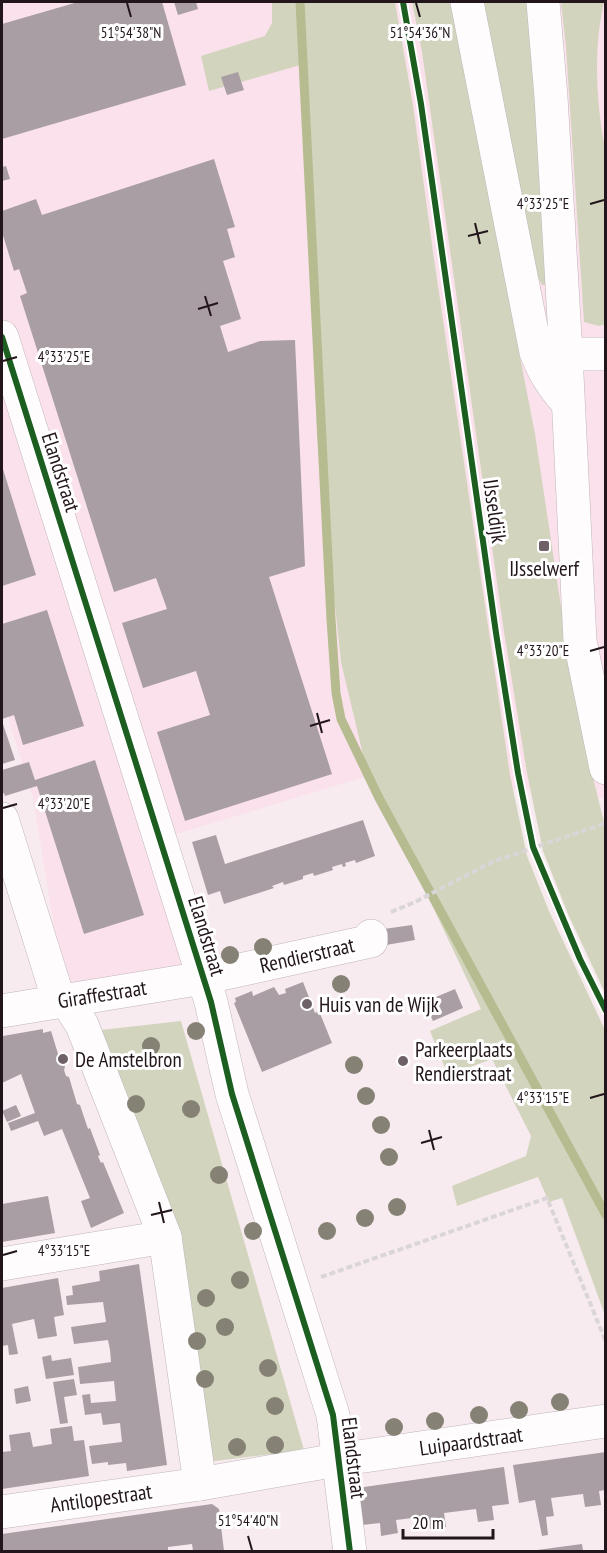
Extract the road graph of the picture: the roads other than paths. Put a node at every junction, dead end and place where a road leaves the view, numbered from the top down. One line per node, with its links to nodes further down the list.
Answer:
1 (467, 2): 6 (street)
2 (543, 2): 4 (street)
3 (2, 341): 12 (street, Elandstraat)
4 (566, 354): 5 (street); 6 (street)
5 (606, 354)
6 (567, 402): 7 (street)
7 (591, 600): 8 (street)
8 (597, 683): 9 (street)
9 (606, 768)
10 (2, 819): 13 (street)
11 (371, 936): 12 (street, Rendierstraat)
12 (203, 978): 13 (street, Giraffestraat); 18 (street, Elandstraat)
13 (62, 1000): 14 (street, Giraffestraat); 15 (street)
14 (2, 1011)
15 (165, 1237): 16 (street); 19 (street)
16 (2, 1264)
17 (606, 1421): 18 (street, Luipaardstraat)
18 (337, 1460): 19 (street, Luipaardstraat); 21 (street, Elandstraat)
19 (200, 1484): 20 (street, Antilopestraat)
20 (2, 1512)
21 (350, 1551)

